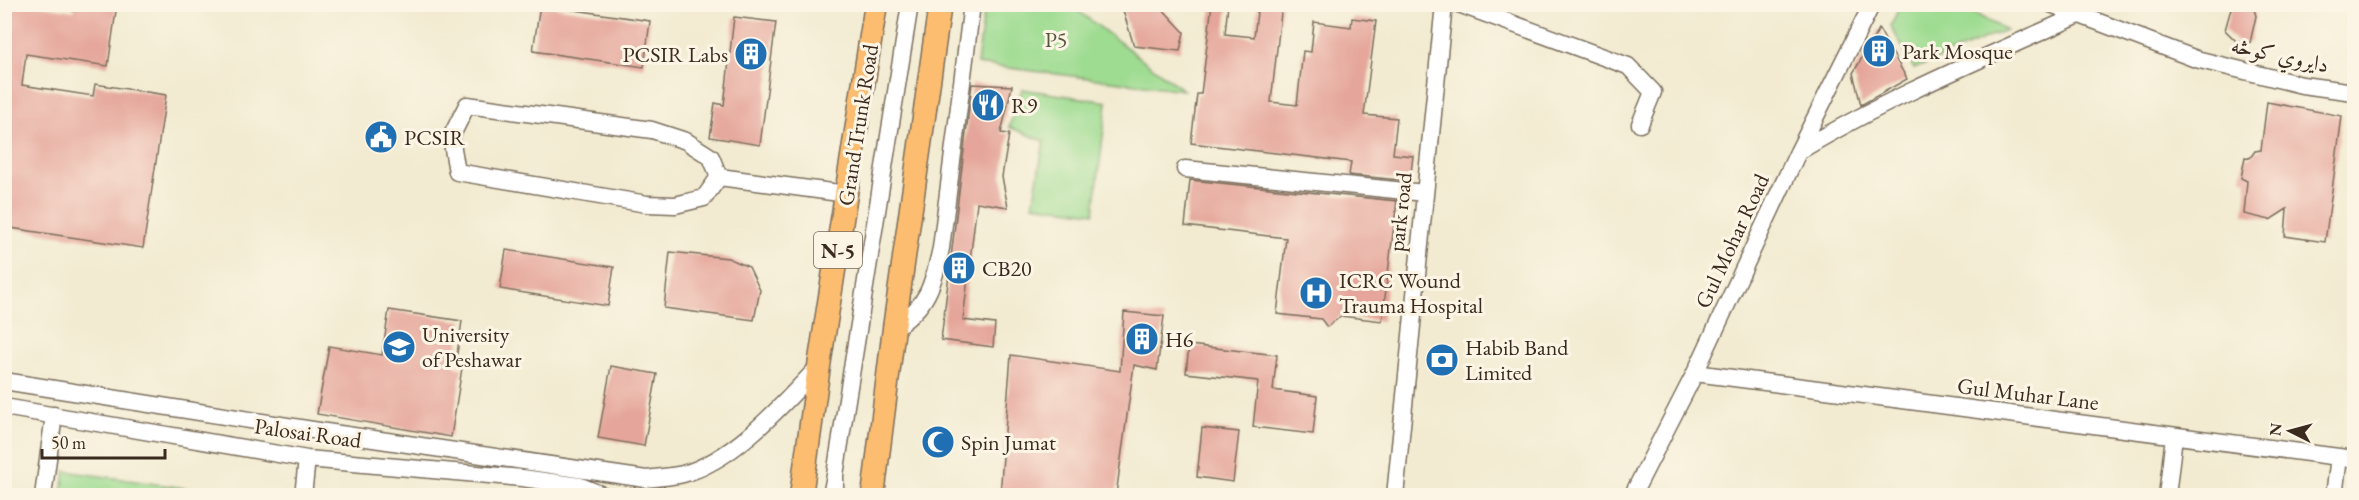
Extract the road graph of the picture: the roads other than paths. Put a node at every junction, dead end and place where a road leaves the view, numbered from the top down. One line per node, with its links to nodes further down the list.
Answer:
1 (876, 4): 18 (highway, Grand Trunk Road / N-5)
2 (910, 4): 34 (street)
3 (927, 4): 11 (highway)
4 (940, 4): 11 (highway)
5 (972, 4): 19 (street)
6 (1444, 4): 17 (street, park road)
7 (1459, 4): 13 (street)
8 (1872, 4): 14 (street, Gul Mohar Road)
9 (2051, 4): 10 (street, دایروي کوڅه)
10 (2079, 15): 12 (street, دایروي کوڅه); 14 (street)
11 (928, 81): 19 (highway)
12 (2355, 92)
13 (1640, 124)
14 (1797, 152): 21 (street, Gul Mohar Road)
15 (1185, 169): 17 (street)
16 (719, 177): 16 (street); 18 (street)
17 (1425, 193): 36 (street, park road)
18 (847, 194): 20 (highway, Grand Trunk Road / N-5)
19 (894, 328): 35 (highway)
20 (819, 366): 28 (street); 33 (highway, Grand Trunk Road / N-5)
21 (1695, 373): 25 (street, Gul Muhar Lane); 37 (street, Gul Mohar Road)
22 (4, 381): 28 (street)
23 (4, 407): 24 (street, Palosai Road)
24 (54, 415): 27 (street, Palosai Road); 30 (street)
25 (2174, 436): 26 (street, Gul Muhar Lane); 38 (street)
26 (2347, 458): 39 (street)
27 (307, 459): 29 (street, Palosai Road); 31 (street)
28 (525, 460): 29 (street)
29 (522, 478): 32 (street, Palosai Road)
30 (43, 495)
31 (303, 495)
32 (605, 495)
33 (801, 495)
34 (833, 495)
35 (873, 495)
36 (1395, 495)
37 (1632, 495)
38 (2167, 495)
39 (2334, 495)

